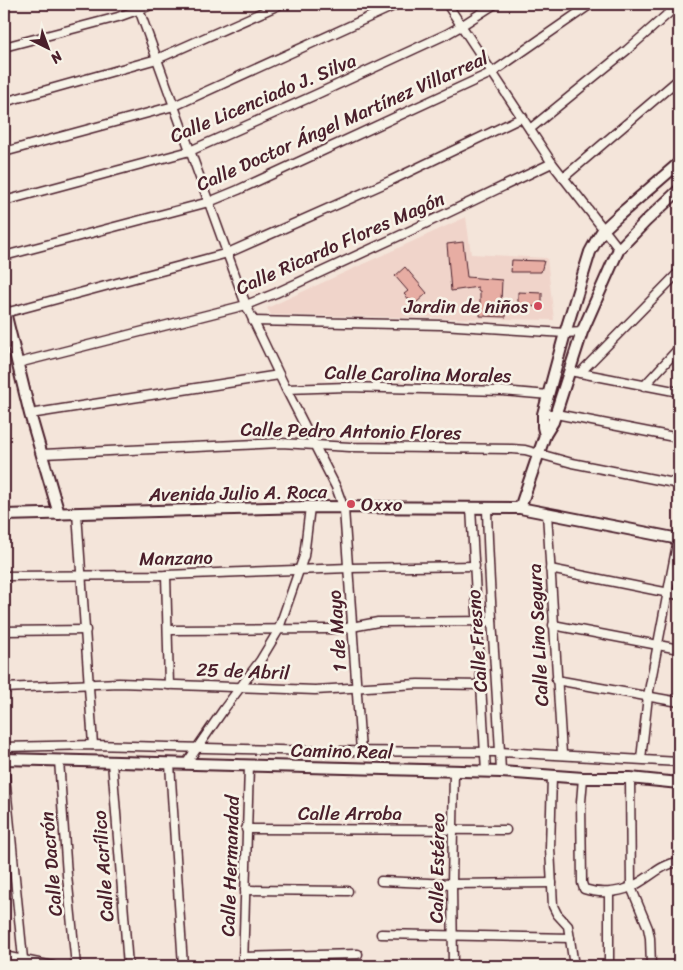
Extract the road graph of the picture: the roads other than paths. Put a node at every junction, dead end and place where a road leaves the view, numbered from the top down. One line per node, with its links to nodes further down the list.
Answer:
1 (154, 4): 8 (street)
2 (281, 4): 11 (street)
3 (398, 4): 15 (street)
4 (446, 4): 9 (street)
5 (495, 4): 9 (street, Calle Licenciado J. Silva)
6 (591, 4): 12 (street, Calle Doctor Ángel Martínez Villarreal)
7 (679, 4): 17 (street)
8 (139, 7): 10 (street); 11 (street, 1 de Mayo)
9 (461, 26): 12 (street); 18 (street, Calle Licenciado J. Silva)
10 (4, 46)
11 (157, 59): 14 (street); 15 (street, 1 de Mayo)
12 (493, 72): 16 (street); 25 (street, Calle Doctor Ángel Martínez Villarreal)
13 (679, 79): 22 (street)
14 (4, 102)
15 (174, 106): 18 (street, 1 de Mayo); 19 (street)
16 (523, 117): 17 (street); 28 (street)
17 (530, 129): 20 (street)
18 (190, 151): 24 (street, Calle Licenciado J. Silva); 25 (street, 1 de Mayo)
19 (4, 152)
20 (552, 163): 22 (street); 31 (street, Calle Ricardo Flores Magón)
21 (677, 169): 26 (street)
22 (563, 178): 26 (street)
23 (679, 190): 27 (street)
24 (4, 201)
25 (209, 202): 28 (street, 1 de Mayo); 29 (street, Calle Doctor Ángel Martínez Villarreal)
26 (603, 230): 27 (street); 35 (street)
27 (619, 249): 34 (street)
28 (228, 254): 31 (street, 1 de Mayo); 32 (street)
29 (4, 256)
30 (679, 272): 39 (street)
31 (246, 304): 33 (street, 1 de Mayo); 37 (street, Calle Ricardo Flores Magón)
32 (4, 310): 37 (street)
33 (253, 321): 35 (street); 40 (street, 1 de Mayo)
34 (582, 332): 35 (street); 38 (street)
35 (565, 333): 44 (street)
36 (679, 348): 41 (street)
37 (18, 363): 45 (street)
38 (570, 371): 39 (street); 47 (street)
39 (580, 373): 41 (street)
40 (279, 375): 42 (street, 1 de Mayo); 45 (street)
41 (644, 386): 43 (street)
42 (286, 389): 44 (street, Calle Carolina Morales); 50 (street, 1 de Mayo)
43 (679, 392)
44 (549, 395): 46 (street)
45 (30, 414): 51 (street)
46 (543, 414): 47 (street); 48 (street)
47 (556, 414): 48 (street); 49 (street)
48 (545, 436): 52 (street)
49 (679, 438)
50 (313, 444): 51 (street, Calle Pedro Antonio Flores); 52 (street, Calle Pedro Antonio Flores); 58 (street, 1 de Mayo)
51 (43, 454): 61 (street)
52 (538, 454): 53 (street, Calle Pedro Antonio Flores); 57 (street)
53 (679, 484)
54 (310, 507): 58 (street, Avenida Julio A. Roca); 62 (street, Avenida Julio A. Roca); 67 (street)
55 (471, 508): 56 (street, Avenida Julio A. Roca); 58 (street, Avenida Julio A. Roca); 64 (street, Calle Fresno)
56 (487, 508): 57 (street, Avenida Julio A. Roca); 74 (street, Calle Fresno)
57 (520, 508): 60 (street, Avenida Julio A. Roca)
58 (344, 509): 65 (street, 1 de Mayo)
59 (4, 513): 61 (street, Avenida Julio A. Roca)
60 (547, 513): 63 (street, Avenida Julio A. Roca); 66 (street, Calle Lino Segura)
61 (59, 514): 62 (street, Avenida Julio A. Roca)
62 (78, 514): 68 (street)
63 (679, 539): 71 (street)
64 (475, 566): 65 (street, Manzano); 73 (street, Calle Fresno)
65 (349, 568): 67 (street, Manzano); 76 (street, 1 de Mayo)
66 (550, 568): 71 (street); 75 (street, Calle Lino Segura)
67 (299, 570): 69 (street, Manzano); 80 (street)
68 (82, 575): 69 (street, Manzano); 70 (street, Manzano); 77 (street)
69 (166, 575): 78 (street)
70 (4, 576)
71 (668, 592): 72 (street); 81 (street)
72 (679, 594)
73 (478, 621): 74 (street); 76 (street); 86 (street, Calle Fresno)
74 (492, 621): 97 (street, Calle Fresno)
75 (553, 625): 81 (street); 83 (street, Calle Lino Segura)
76 (351, 627): 80 (street); 89 (street, 1 de Mayo)
77 (86, 630): 79 (street); 84 (street)
78 (168, 630): 80 (street); 85 (street)
79 (4, 631)
80 (278, 631): 87 (street)
81 (658, 644): 82 (street); 90 (street)
82 (679, 649)
83 (556, 680): 90 (street); 98 (street, Calle Lino Segura)
84 (90, 684): 85 (street, 25 de Abril); 88 (street, 25 de Abril); 92 (street)
85 (169, 684): 87 (street, 25 de Abril)
86 (481, 685): 89 (street, 25 de Abril); 96 (street, Calle Fresno)
87 (240, 687): 89 (street, 25 de Abril); 94 (street)
88 (4, 688)
89 (357, 688): 95 (street, 1 de Mayo)
90 (648, 696): 91 (street); 100 (street)
91 (679, 702)
92 (94, 745): 93 (street, Camino Real); 94 (street, Camino Real)
93 (4, 747)
94 (198, 747): 95 (street, Camino Real); 105 (street)
95 (361, 751): 96 (street, Camino Real)
96 (484, 752): 97 (street, Camino Real); 109 (street, Calle Fresno)
97 (500, 752): 98 (street, Camino Real); 110 (street, Calle Fresno)
98 (562, 754): 100 (street, Camino Real)
99 (4, 759): 101 (street, Camino Real)
100 (641, 759): 103 (street, Camino Real)
101 (59, 760): 102 (street, Camino Real); 136 (street, Calle Dacrón)
102 (112, 762): 104 (street, Camino Real); 137 (street, Calle Acrílico)
103 (679, 762)
104 (170, 764): 105 (street, Camino Real); 138 (street)
105 (186, 764): 107 (street, Camino Real)
106 (4, 766): 133 (street)
107 (250, 766): 108 (street, Camino Real); 115 (street, Calle Hermandad)
108 (454, 771): 109 (street, Camino Real); 116 (street, Calle Estéreo)
109 (486, 772): 110 (street, Camino Real)
110 (501, 772): 111 (street, Camino Real)
111 (552, 776): 112 (street, Camino Real); 120 (street)
112 (583, 778): 113 (street, Camino Real); 125 (street)
113 (630, 778): 114 (street, Camino Real); 122 (street)
114 (679, 783)
115 (246, 829): 116 (street, Calle Arroba); 123 (street, Calle Hermandad)
116 (453, 829): 117 (street, Calle Arroba); 121 (street, Calle Estéreo)
117 (506, 830)
118 (679, 862): 122 (street)
119 (381, 881): 121 (street)
120 (552, 883): 121 (street); 128 (street)
121 (452, 884): 127 (street, Calle Estéreo)
122 (631, 887): 125 (street); 143 (street)
123 (245, 890): 124 (street); 132 (street, Calle Hermandad)
124 (348, 891)
125 (609, 893): 142 (street)
126 (381, 934): 127 (street)
127 (452, 935): 128 (street); 140 (street, Calle Estéreo)
128 (570, 938): 141 (street)
129 (358, 954): 132 (street)
130 (4, 956): 131 (street)
131 (14, 957): 133 (street); 134 (street)
132 (243, 957): 139 (street, Calle Hermandad)
133 (22, 958): 135 (street)
134 (11, 966)
135 (53, 966)
136 (76, 966)
137 (128, 966)
138 (183, 966)
139 (243, 966)
140 (452, 966)
141 (574, 966)
142 (608, 966)
143 (652, 966)

